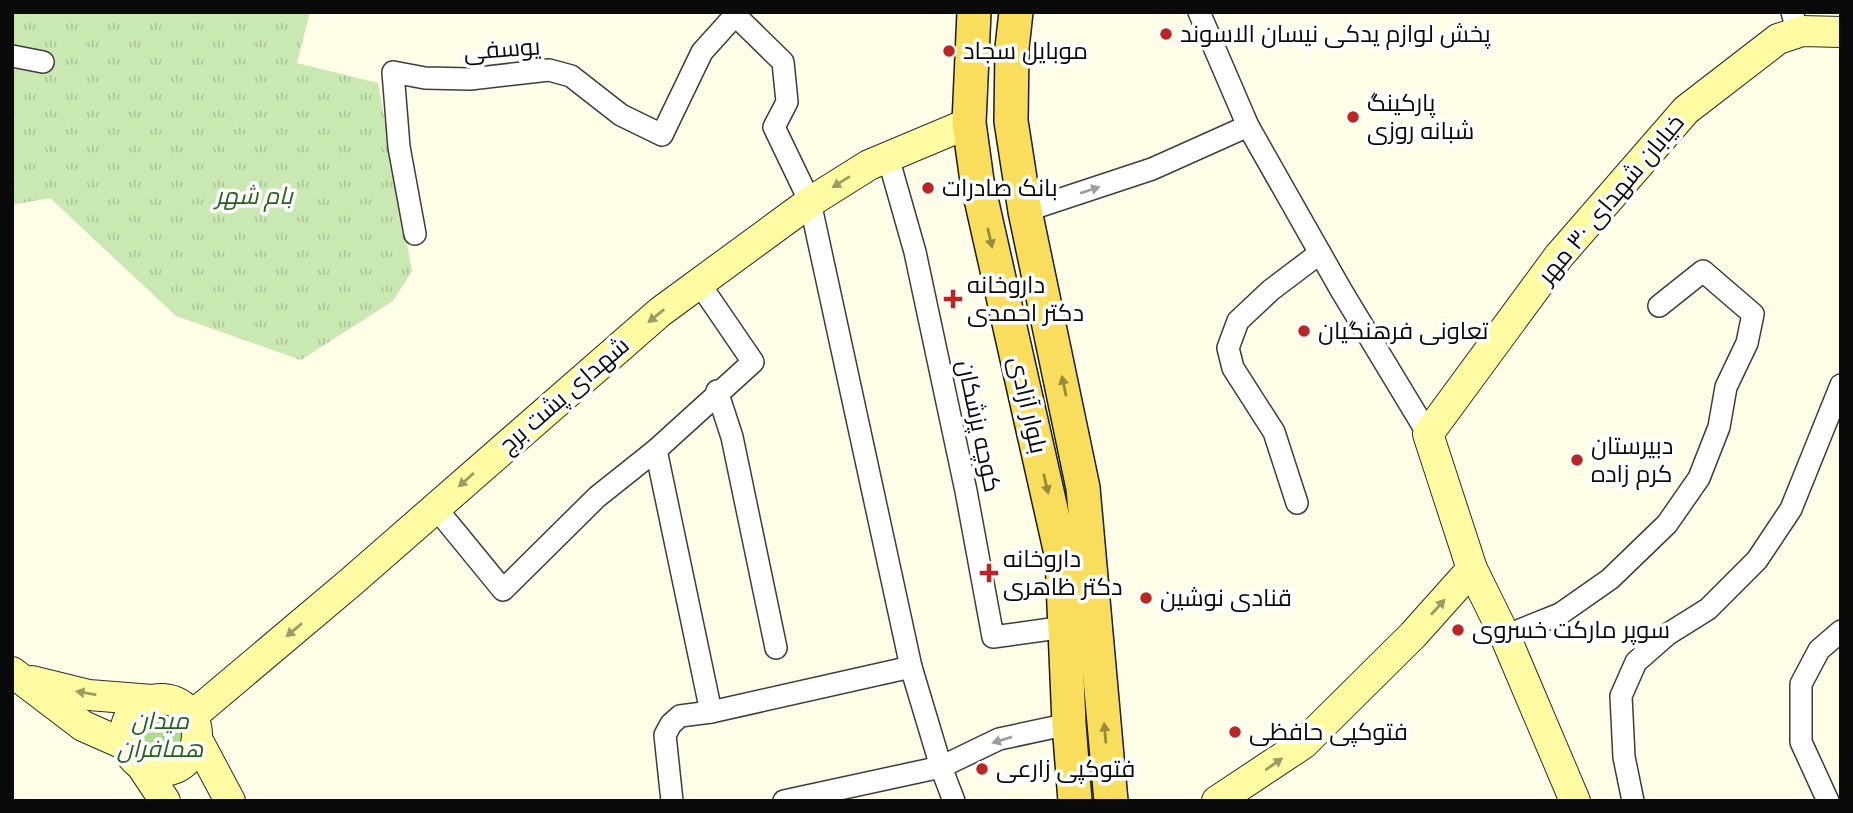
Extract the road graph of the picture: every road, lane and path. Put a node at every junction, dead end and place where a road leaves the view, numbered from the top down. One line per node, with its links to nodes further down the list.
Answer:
1 (974, 12): 10 (main road, بلوار آزادی)
2 (1016, 12): 9 (main road, بلوار آزادی)
3 (1199, 12): 11 (street)
4 (737, 14): 13 (street); 15 (street, یوسفی)
5 (1795, 22): 6 (street, خیابان شهدای ۳۰ مهر); 21 (street, خیابان شهدای ۳۰ مهر)
6 (1841, 32)
7 (12, 57): 8 (street)
8 (43, 62)
9 (1011, 121): 10 (main road); 14 (main road, بلوار آزادی)
10 (969, 122): 12 (street, شهدای پشت برج); 26 (main road, بلوار آزادی, one-way to 26)
11 (1248, 126): 14 (street, one-way to 11); 16 (street)
12 (888, 157): 13 (street, شهدای پشت برج, one-way to 13); 26 (street, کوچه پزشکان)
13 (810, 202): 17 (street, شهدای پشت برج); 30 (street)
14 (1025, 211): 44 (main road, بلوار آزادی, one-way to 14)
15 (415, 234)
16 (1320, 253): 21 (street); 23 (street)
17 (699, 283): 20 (street); 24 (street, شهدای پشت برج, one-way to 24)
18 (1659, 306): 28 (street)
19 (1841, 385): 47 (street)
20 (718, 391): 22 (street); 29 (street)
21 (1428, 434): 25 (street)
22 (656, 450): 24 (street); 33 (street)
23 (1297, 503)
24 (435, 507): 35 (street, شهدای پشت برج, one-way to 35)
25 (1472, 569): 28 (street); 45 (street, one-way to 25)
26 (1065, 627): 34 (main road, بلوار آزادی)
27 (1841, 631): 48 (street)
28 (1506, 636): 46 (street)
29 (776, 648)
30 (911, 667): 33 (street); 37 (street)
31 (17, 675): 32 (street, one-way to 31); 36 (street)
32 (152, 700): 35 (street); 36 (street)
33 (712, 712): 40 (street)
34 (1069, 724): 37 (street, one-way to 37); 43 (main road, بلوار آزادی)
35 (194, 728): 36 (street); 39 (street)
36 (134, 755): 38 (street)
37 (941, 767): 41 (street); 42 (street)
38 (165, 801)
39 (230, 801)
40 (672, 801)
41 (784, 801)
42 (954, 801)
43 (1075, 801)
44 (1111, 801)
45 (1217, 801)
46 (1575, 801)
47 (1633, 801)
48 (1828, 801)

